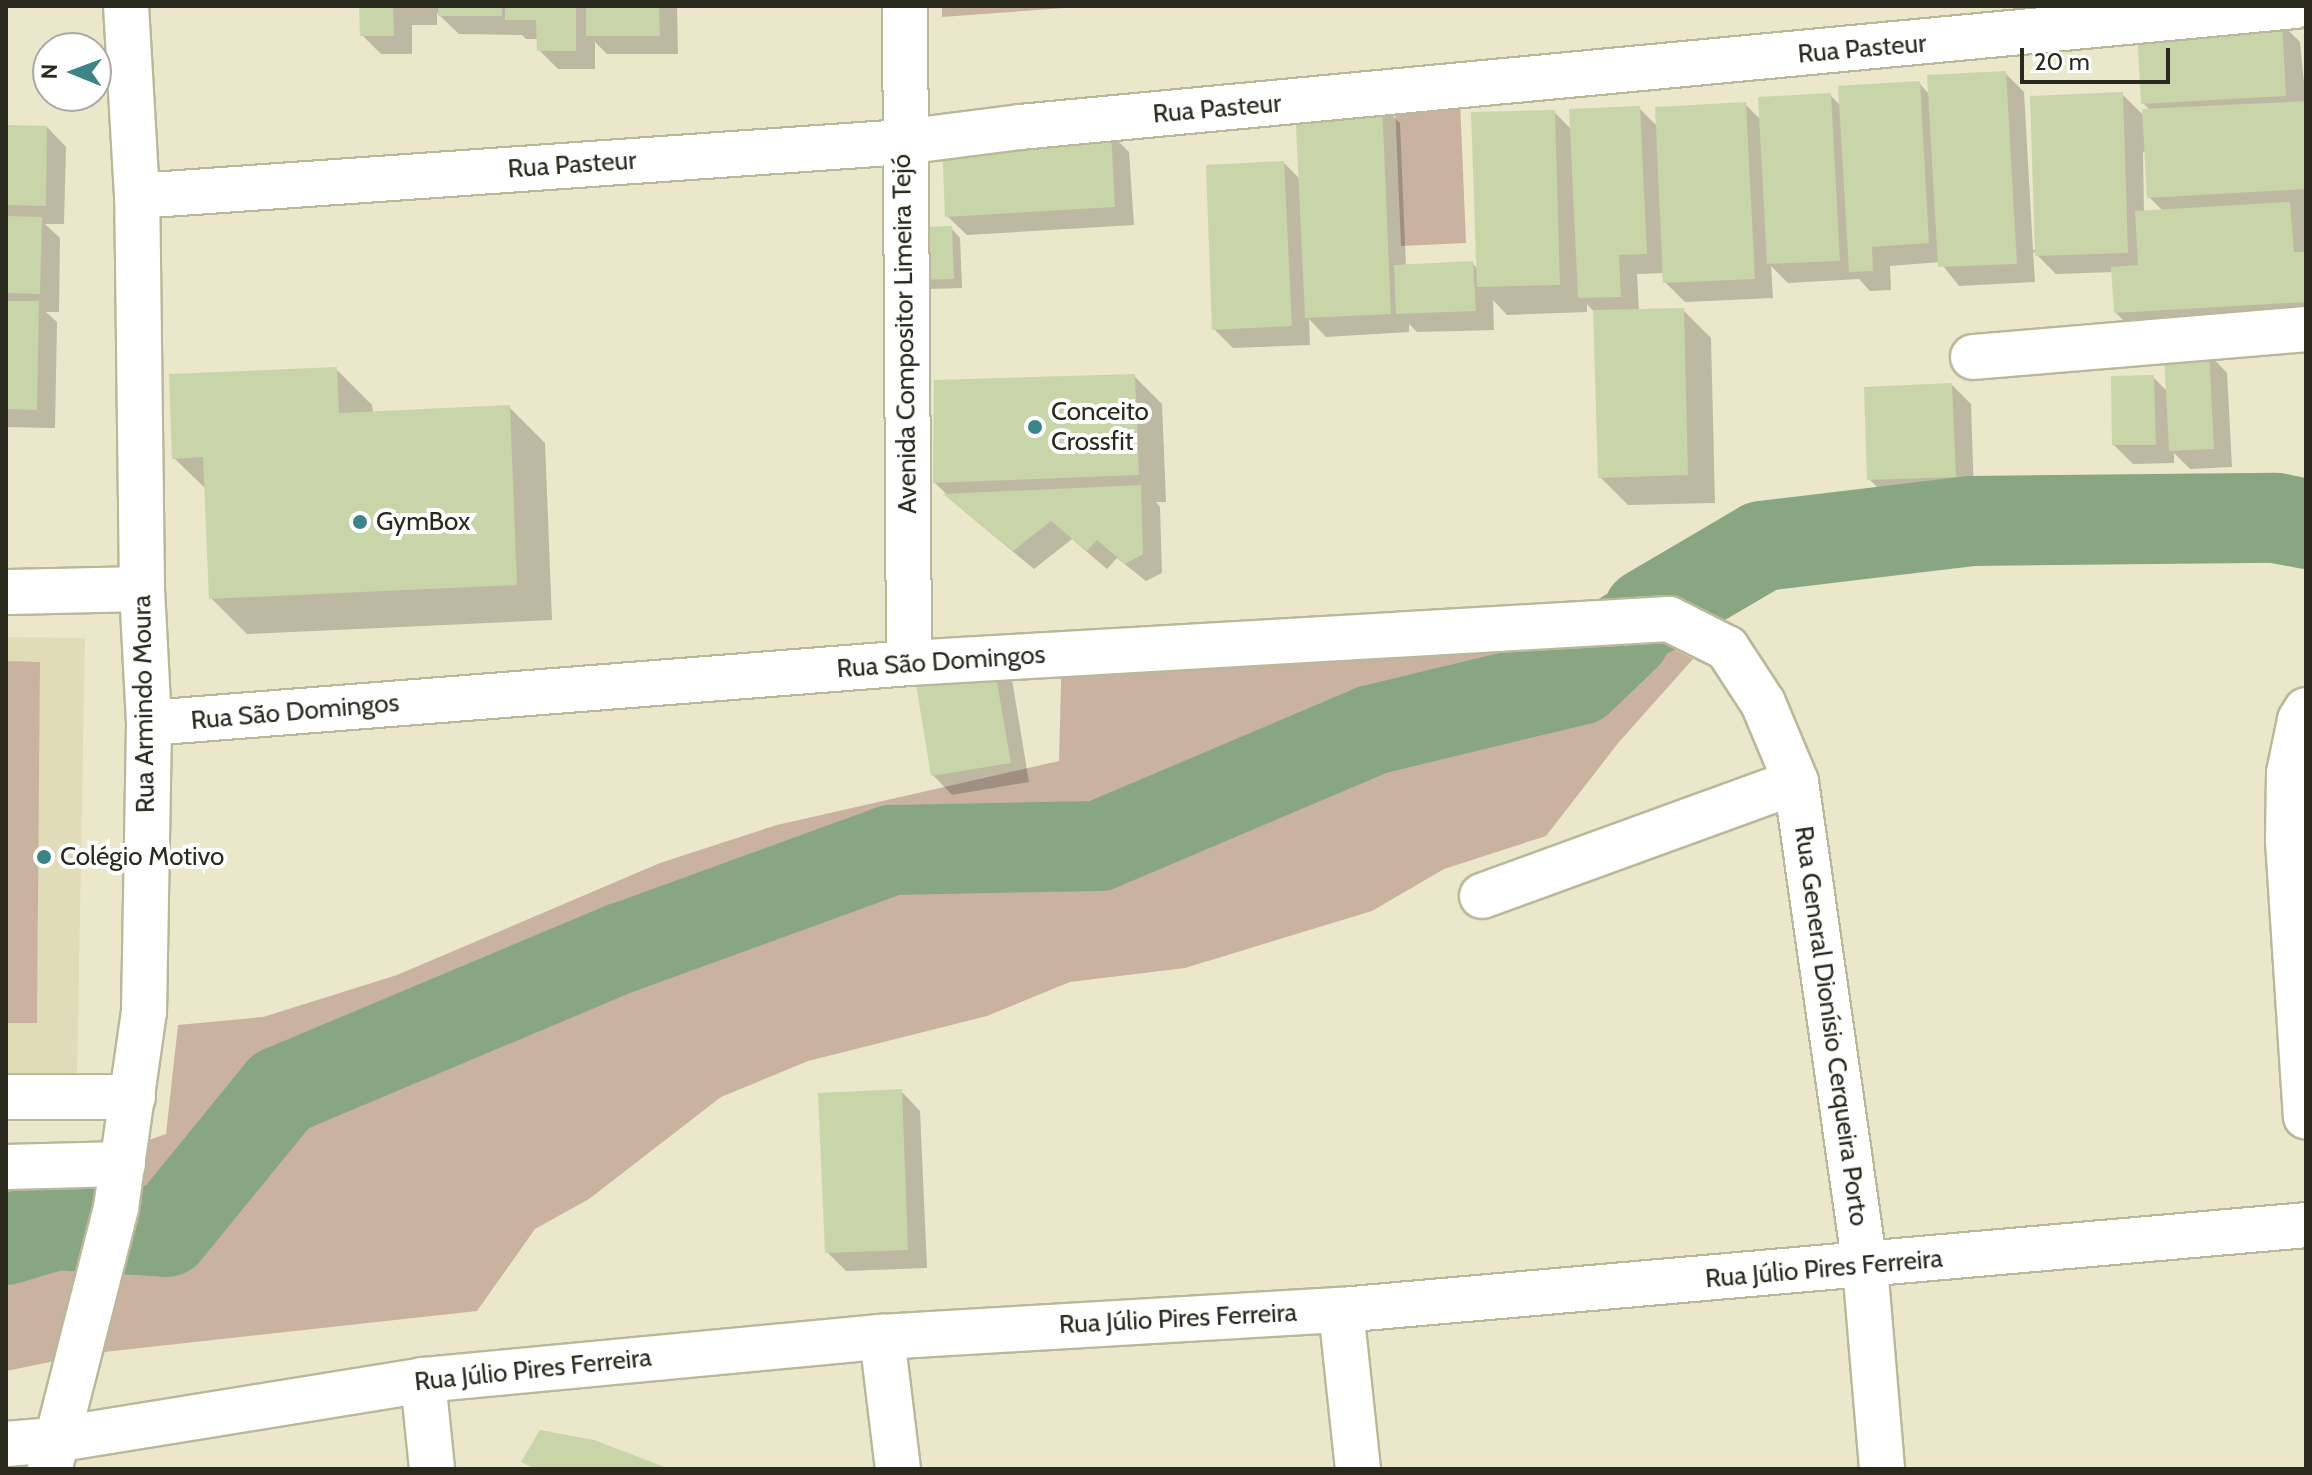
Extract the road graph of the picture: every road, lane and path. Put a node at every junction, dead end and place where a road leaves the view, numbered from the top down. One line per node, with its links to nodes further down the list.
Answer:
1 (126, 6): 5 (street, Rua Armindo Moura)
2 (905, 6): 4 (street, Avenida Compositor Limeira Tejó)
3 (2295, 6): 4 (street, Rua Pasteur)
4 (903, 142): 5 (street, Rua Pasteur); 11 (street, Avenida Compositor Limeira Tejó)
5 (137, 196): 8 (street, Rua Armindo Moura)
6 (2306, 329): 7 (street)
7 (1973, 357)
8 (142, 589): 9 (street); 13 (street, Rua Armindo Moura)
9 (6, 592)
10 (1727, 648): 11 (street, Rua São Domingos); 14 (street, Rua General Dionísio Cerqueira Porto)
11 (909, 663): 13 (street, Rua São Domingos)
12 (2306, 710): 18 (street)
13 (149, 723): 17 (street, Rua Armindo Moura)
14 (1796, 782): 15 (street); 22 (street, Rua General Dionísio Cerqueira Porto)
15 (1482, 896)
16 (6, 1097): 17 (street)
17 (133, 1097): 19 (street, Rua Armindo Moura)
18 (2306, 1116)
19 (123, 1164): 20 (street); 27 (street, Rua Armindo Moura)
20 (6, 1167)
21 (2306, 1225): 22 (street, Rua Júlio Pires Ferreira)
22 (1865, 1266): 23 (street, Rua Júlio Pires Ferreira); 31 (street, Rua General Dionísio Cerqueira Porto)
23 (1341, 1310): 24 (street, Rua Júlio Pires Ferreira); 30 (street)
24 (882, 1337): 25 (street, Rua Júlio Pires Ferreira); 29 (street)
25 (423, 1380): 27 (street, Rua Júlio Pires Ferreira); 28 (street)
26 (6, 1444): 27 (street, Rua Júlio Pires Ferreira)
27 (52, 1455)
28 (432, 1469)
29 (898, 1469)
30 (1358, 1469)
31 (1882, 1469)

